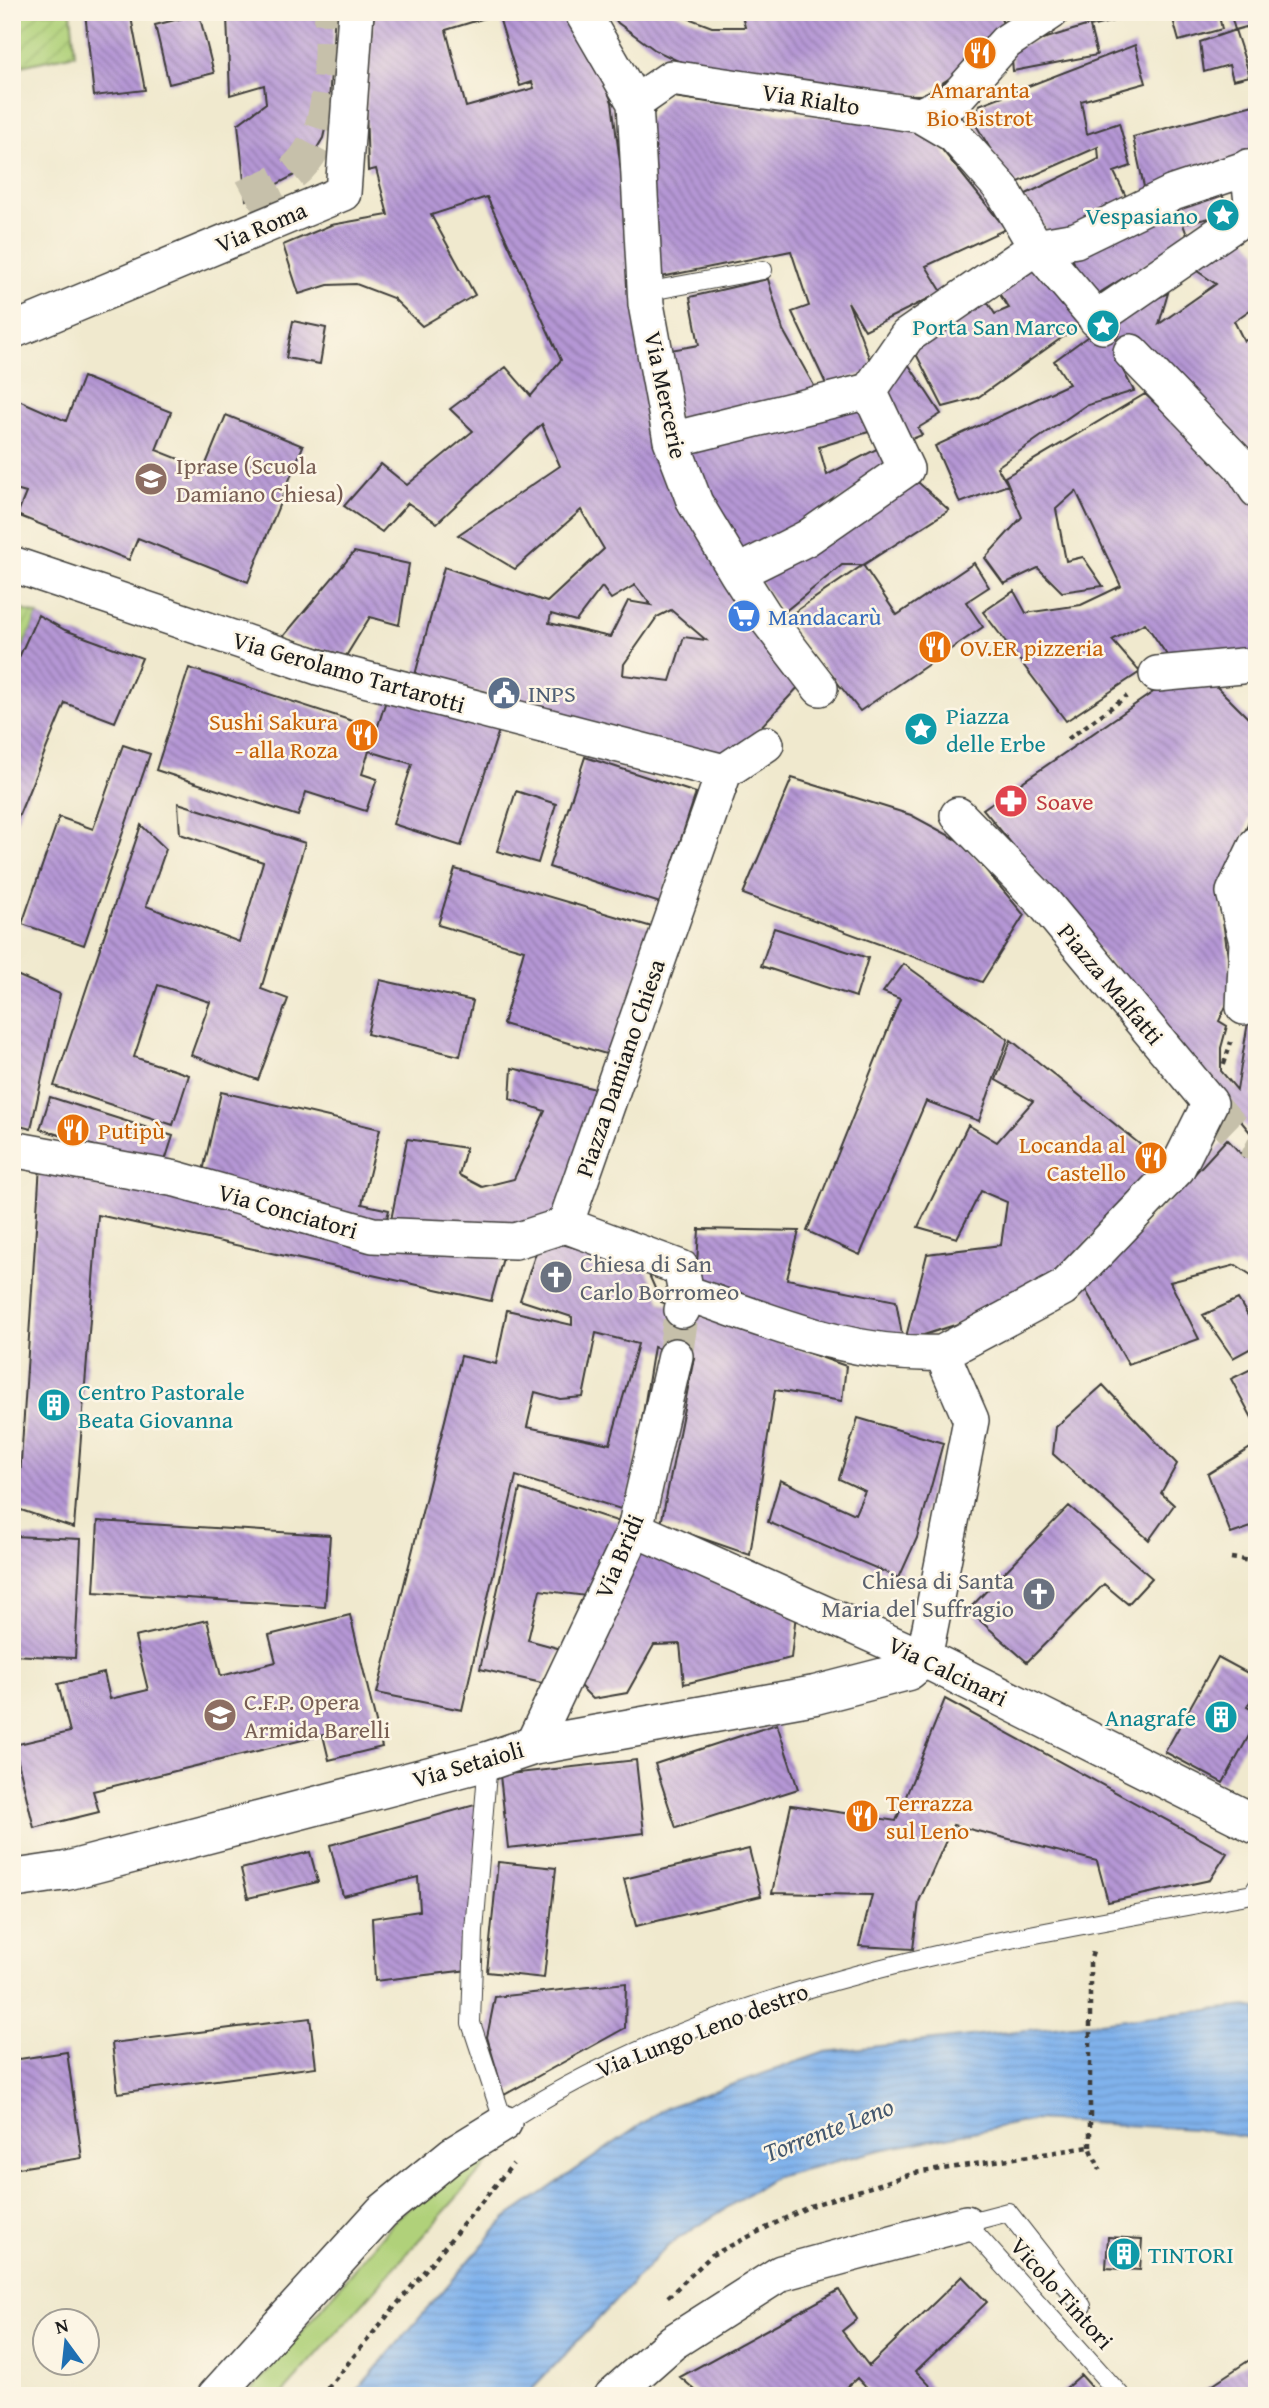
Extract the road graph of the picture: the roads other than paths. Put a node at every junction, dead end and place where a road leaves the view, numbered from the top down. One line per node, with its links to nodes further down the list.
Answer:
1 (356, 12): 11 (street, Via Roma)
2 (582, 12): 5 (street)
3 (1051, 12): 4 (street)
4 (1011, 24): 6 (street)
5 (635, 103): 6 (street, Via Rialto); 10 (street, Via Mercerie)
6 (920, 115): 8 (street, Via Rialto)
7 (1252, 166): 8 (street); 8 (street, Via Rialto)
8 (1036, 247): 13 (street)
9 (763, 270): 10 (lane)
10 (645, 292): 14 (street, Via Mercerie)
11 (12, 331)
12 (1131, 352): 15 (street)
13 (869, 391): 14 (street); 17 (street)
14 (671, 440): 17 (street, Via Mercerie)
15 (1249, 478)
16 (12, 564): 22 (street, Via Gerolamo Tartarotti)
17 (737, 573): 20 (street, Via Mercerie)
18 (1242, 666): 19 (street)
19 (1157, 674)
20 (820, 688)
21 (766, 744): 22 (street)
22 (720, 780): 27 (street, Piazza Damiano Chiesa)
23 (958, 815): 28 (street, Piazza Malfatti)
24 (1257, 844): 25 (street)
25 (1244, 1007)
26 (12, 1149): 27 (street, Via Conciatori)
27 (565, 1225): 28 (street)
28 (942, 1353): 31 (street)
29 (675, 1356): 30 (street, Via Bridi)
30 (635, 1529): 31 (street, Via Calcinari); 32 (street, Via Bridi)
31 (924, 1658): 32 (main road, Via Setaioli); 34 (main road, Via Calcinari)
32 (532, 1746): 33 (main road, Via Setaioli)
33 (488, 1761): 35 (main road, Via Setaioli); 37 (lane)
34 (1257, 1825)
35 (12, 1879)
36 (1257, 1887): 37 (lane, Via Lungo Leno destro)
37 (512, 2138): 40 (street, Via Lungo Leno destro)
38 (966, 2224): 39 (lane); 41 (street); 42 (lane, Vicolo Tintori)
39 (1082, 2306)
40 (215, 2396)
41 (612, 2396)
42 (1121, 2396)

